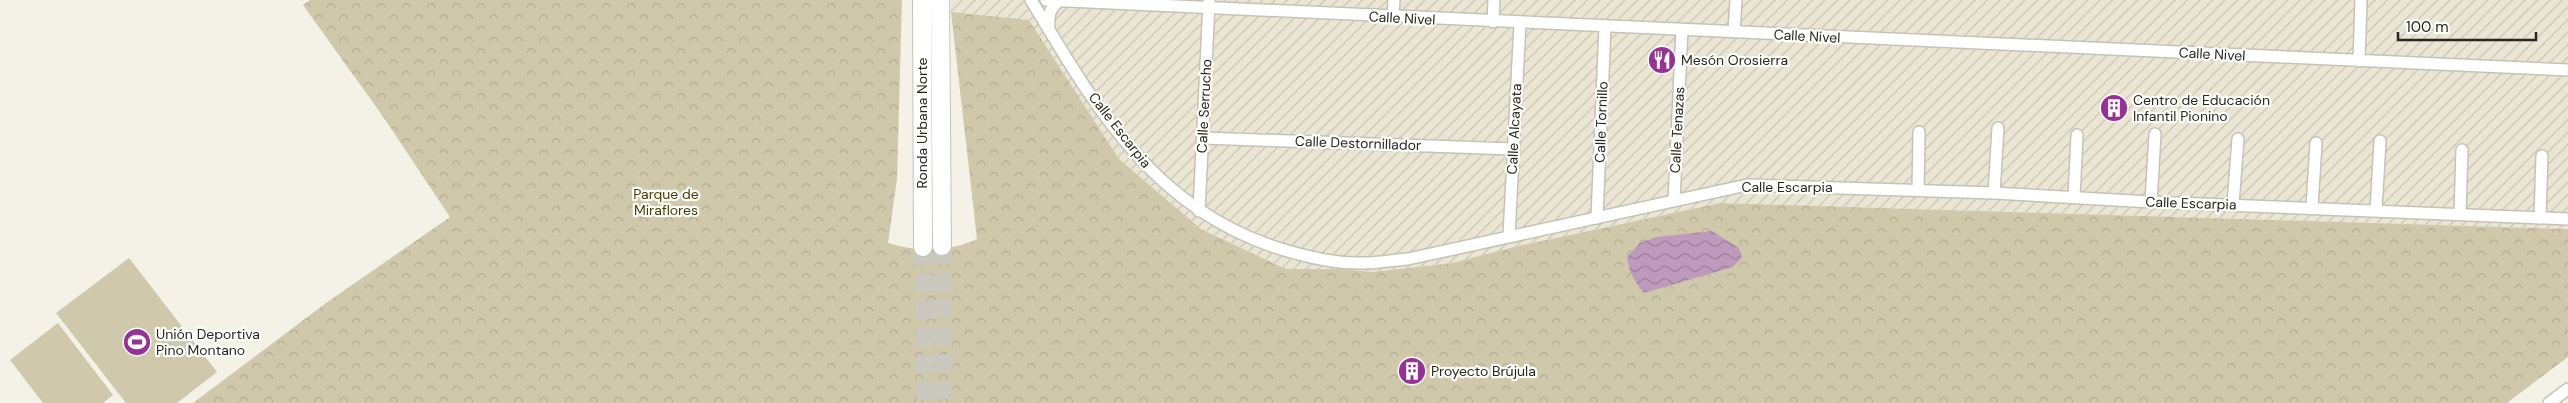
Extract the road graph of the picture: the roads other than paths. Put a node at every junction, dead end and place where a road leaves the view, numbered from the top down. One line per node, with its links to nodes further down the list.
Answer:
1 (922, 0): 46 (main road, Ronda Urbana Norte)
2 (940, 0): 45 (main road, Ronda Urbana Norte)
3 (1032, 0): 16 (street, Calle Escarpia)
4 (1046, 0): 9 (street, Calle Nivel)
5 (1394, 0): 11 (street)
6 (1494, 0): 12 (street)
7 (1736, 0): 17 (street)
8 (2361, 0): 18 (street)
9 (1058, 1): 10 (street, Calle Nivel); 16 (street)
10 (1209, 4): 11 (street, Calle Nivel); 24 (street, Calle Serrucho)
11 (1393, 17): 12 (street, Calle Nivel)
12 (1493, 22): 13 (street, Calle Nivel)
13 (1520, 23): 14 (street, Calle Nivel); 28 (street, Calle Alcayata)
14 (1605, 26): 15 (street, Calle Nivel); 41 (street, Calle Tornillo)
15 (1682, 30): 17 (street, Calle Nivel); 34 (street, Calle Tenazas)
16 (1050, 31): 39 (street, Calle Escarpia)
17 (1734, 32): 18 (street, Calle Nivel)
18 (2359, 61): 19 (street, Calle Nivel)
19 (2568, 70)
20 (1998, 128): 32 (street)
21 (1919, 132): 31 (street)
22 (2156, 134): 35 (street)
23 (2077, 135): 33 (street)
24 (1203, 138): 28 (street, Calle Destornillador); 39 (street, Calle Serrucho)
25 (2238, 139): 36 (street)
26 (2380, 141): 38 (street)
27 (2316, 143): 37 (street)
28 (1514, 149): 44 (street, Calle Alcayata)
29 (2462, 150): 40 (street)
30 (2542, 156): 42 (street)
31 (1918, 190): 32 (street, Calle Escarpia); 34 (street, Calle Escarpia)
32 (1994, 193): 33 (street, Calle Escarpia)
33 (2074, 197): 35 (street, Calle Escarpia)
34 (1674, 200): 41 (street, Calle Escarpia)
35 (2151, 202): 36 (street, Calle Escarpia)
36 (2233, 204): 37 (street, Calle Escarpia)
37 (2312, 207): 38 (street, Calle Escarpia)
38 (2376, 210): 40 (street, Calle Escarpia)
39 (1199, 211): 44 (street, Calle Escarpia)
40 (2460, 214): 42 (street, Calle Escarpia)
41 (1597, 218): 44 (street, Calle Escarpia)
42 (2540, 218): 43 (street, Calle Escarpia)
43 (2568, 219)
44 (1509, 236)
45 (942, 246)
46 (923, 247)
47 (2568, 389): 48 (street)
48 (2553, 402)

